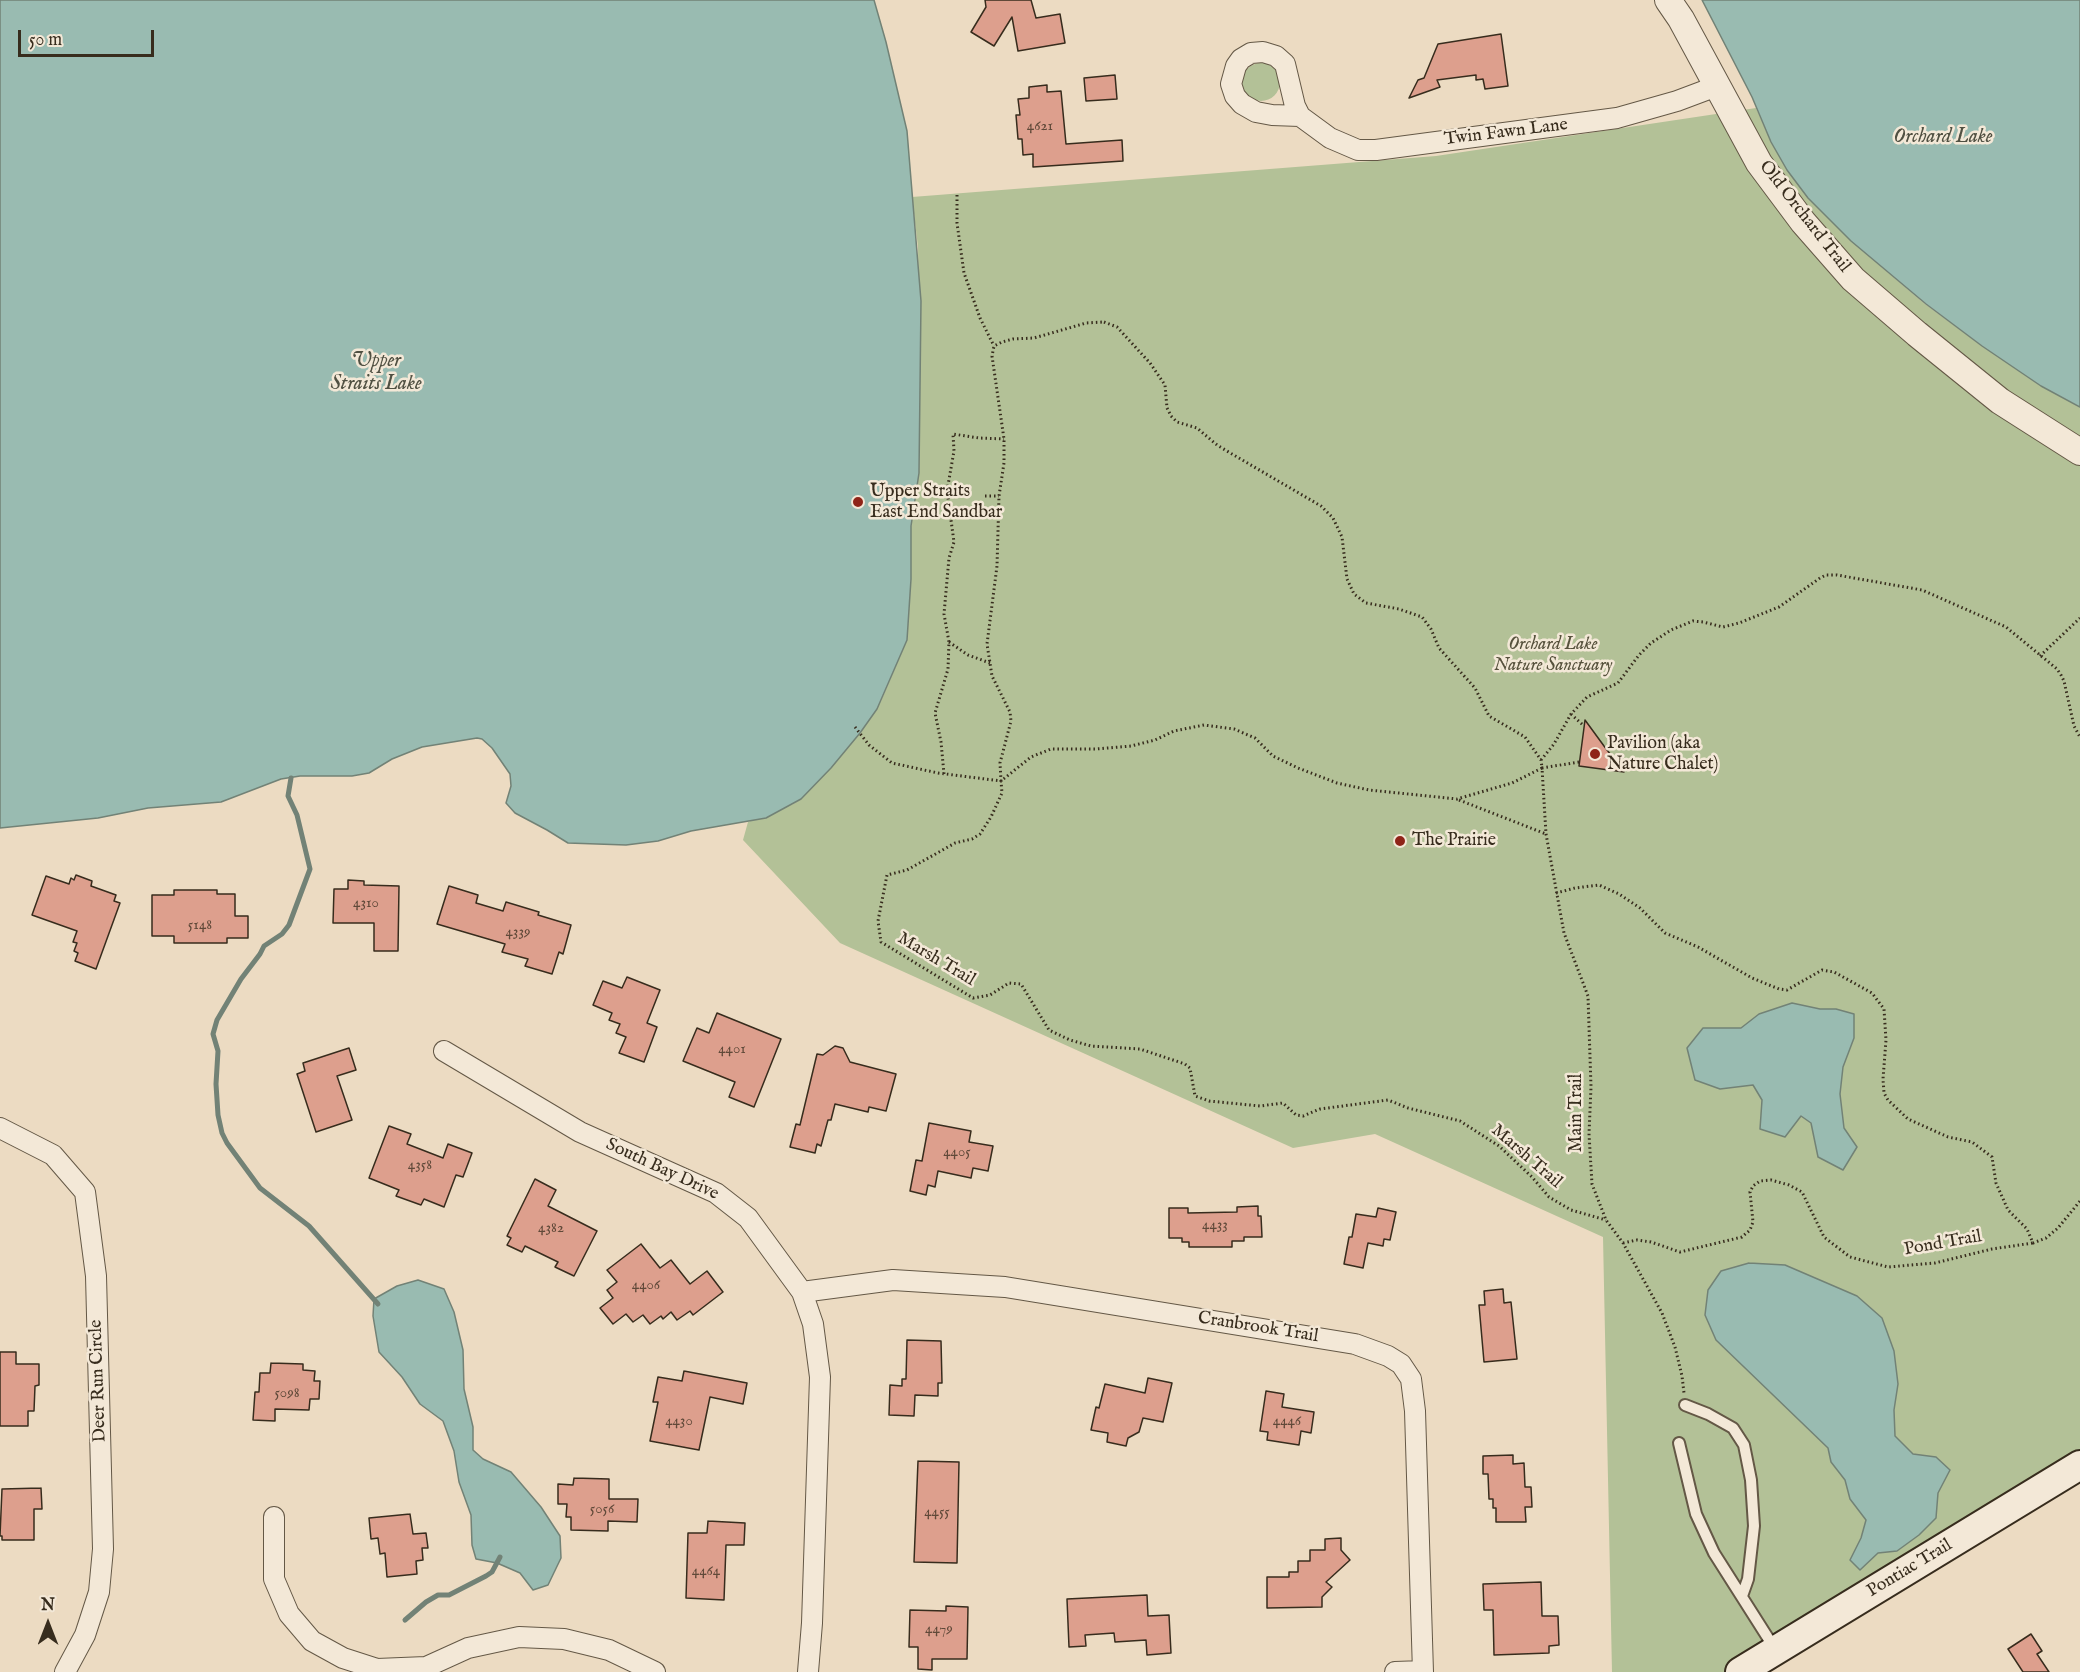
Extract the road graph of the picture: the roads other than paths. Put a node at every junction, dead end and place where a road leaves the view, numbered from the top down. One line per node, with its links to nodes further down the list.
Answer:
1 (1668, 0): 2 (street, Old Orchard Trail)
2 (1717, 86): 3 (street, Twin Fawn Lane); 4 (street, Old Orchard Trail)
3 (1299, 116)
4 (2080, 452)
5 (444, 1051): 7 (street, South Bay Drive)
6 (0, 1128): 15 (street, Deer Run Circle)
7 (802, 1292): 17 (street, South Bay Drive); 19 (street, Cranbrook Trail)
8 (1685, 1405): 12 (lane)
9 (1679, 1443): 12 (lane)
10 (2080, 1465): 13 (main road, Pontiac Trail)
11 (274, 1517): 14 (street)
12 (1742, 1596): 13 (lane)
13 (1776, 1650): 20 (main road, Pontiac Trail)
14 (426, 1670): 16 (street)
15 (65, 1672)
16 (655, 1672)
17 (808, 1672)
18 (1395, 1672): 19 (street)
19 (1423, 1672)
20 (1740, 1672)

